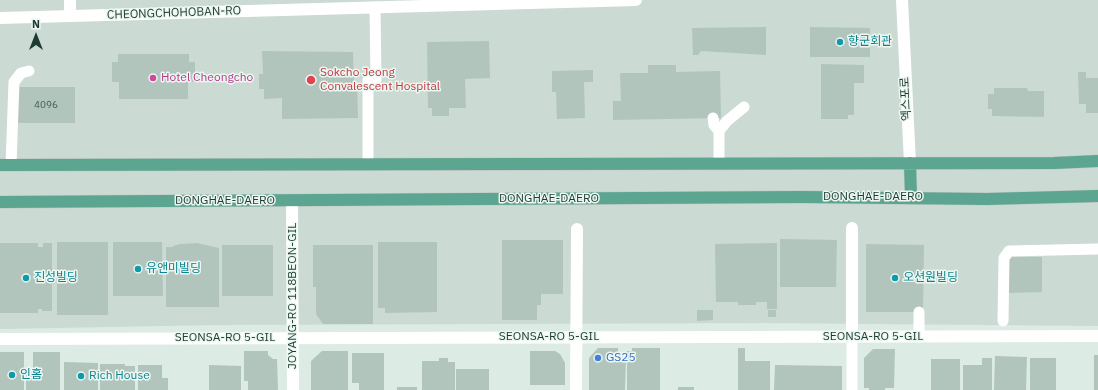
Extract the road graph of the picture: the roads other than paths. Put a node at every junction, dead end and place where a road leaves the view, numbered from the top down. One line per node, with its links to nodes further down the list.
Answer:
1 (70, 0): 7 (street)
2 (619, 0): 3 (street, CHEONGCHOHOBAN-RO); 6 (street, CHEONGCHOHOBAN-RO)
3 (636, 0)
4 (902, 0): 15 (street, 엑스포로)
5 (337, 4): 6 (street, CHEONGCHOHOBAN-RO); 7 (street, CHEONGCHOHOBAN-RO)
6 (375, 7): 16 (lane)
7 (70, 16): 8 (street, CHEONGCHOHOBAN-RO)
8 (0, 18)
9 (29, 71): 17 (lane)
10 (744, 107): 12 (lane)
11 (713, 118): 12 (lane)
12 (719, 131): 14 (lane)
13 (1098, 161): 15 (main road)
14 (719, 163): 15 (main road); 16 (main road)
15 (910, 163): 19 (main road, 엑스포로)
16 (368, 164): 17 (main road)
17 (6, 165)
18 (1098, 196): 19 (main road, DONGHAE-DAERO)
19 (911, 197): 20 (main road, DONGHAE-DAERO)
20 (292, 201): 21 (main road, DONGHAE-DAERO); 30 (street, JOYANG-RO 118BEON-GIL)
21 (0, 202)
22 (852, 228): 28 (street)
23 (577, 229): 27 (street)
24 (1098, 249): 26 (lane)
25 (919, 312): 31 (lane)
26 (1003, 321)
27 (577, 336): 28 (street, SEONSA-RO 5-GIL); 30 (street, SEONSA-RO 5-GIL); 34 (street)
28 (852, 336): 31 (street, SEONSA-RO 5-GIL); 35 (lane)
29 (1098, 336): 31 (street, SEONSA-RO 5-GIL)
30 (292, 337): 32 (street, SEONSA-RO 5-GIL); 33 (street, JOYANG-RO 118BEON-GIL)
31 (919, 337)
32 (0, 339)
33 (293, 390)
34 (576, 390)
35 (852, 390)

